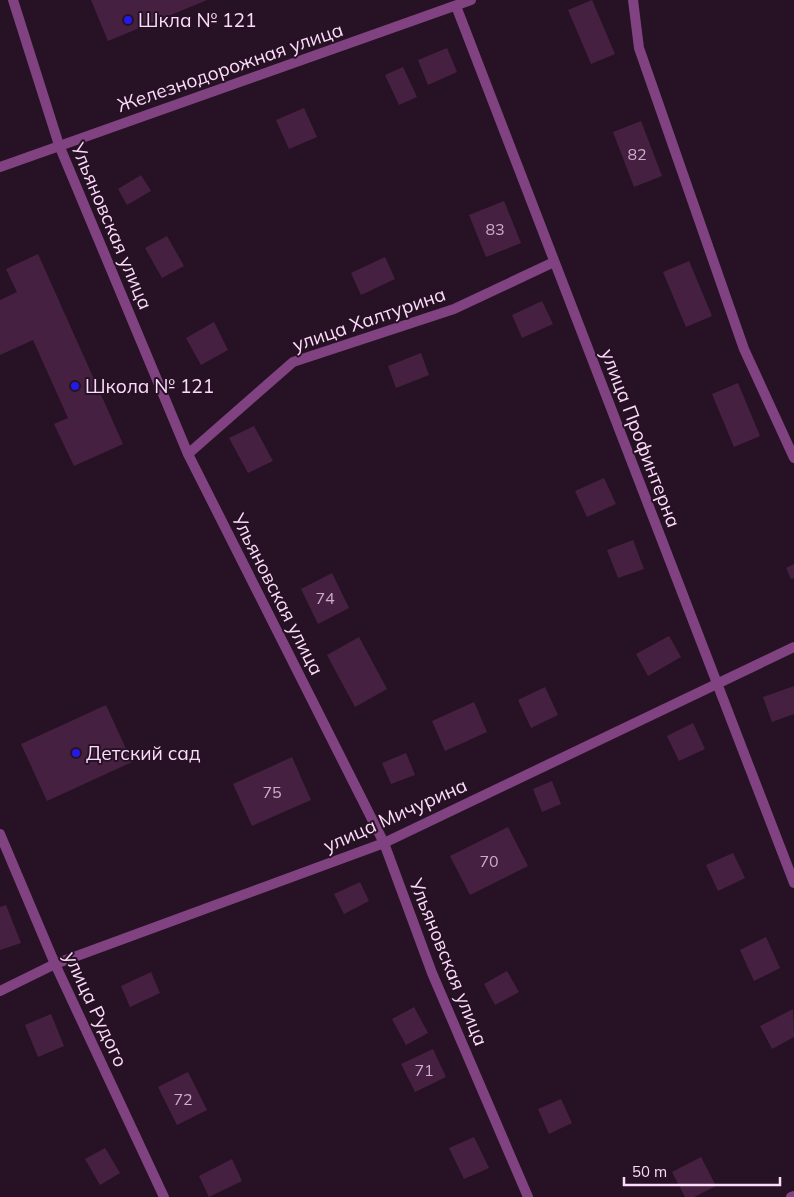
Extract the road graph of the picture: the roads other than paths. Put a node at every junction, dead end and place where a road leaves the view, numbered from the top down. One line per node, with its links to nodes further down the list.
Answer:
1 (13, 0): 5 (street, Ульяновская улица)
2 (471, 0): 4 (street, Железнодорожная улица)
3 (633, 0): 9 (street)
4 (456, 6): 5 (street, Железнодорожная улица); 7 (street, улица Профинтерна)
5 (59, 146): 6 (street, Железнодорожная улица); 8 (street, Ульяновская улица)
6 (0, 167)
7 (554, 262): 8 (street, улица Халтурина); 11 (street, улица Профинтерна)
8 (188, 454): 13 (street, Ульяновская улица)
9 (794, 458)
10 (794, 647): 11 (street, улица Мичурина)
11 (716, 683): 13 (street, улица Мичурина); 14 (street, улица Профинтерна)
12 (0, 834): 15 (street, улица Рудого)
13 (384, 843): 15 (street, улица Мичурина); 19 (street, Ульяновская улица)
14 (794, 883)
15 (55, 964): 16 (street, улица Мичурина); 18 (street, улица Рудого)
16 (0, 991)
17 (794, 1196): 20 (street)
18 (164, 1197)
19 (528, 1197)
20 (790, 1197)

